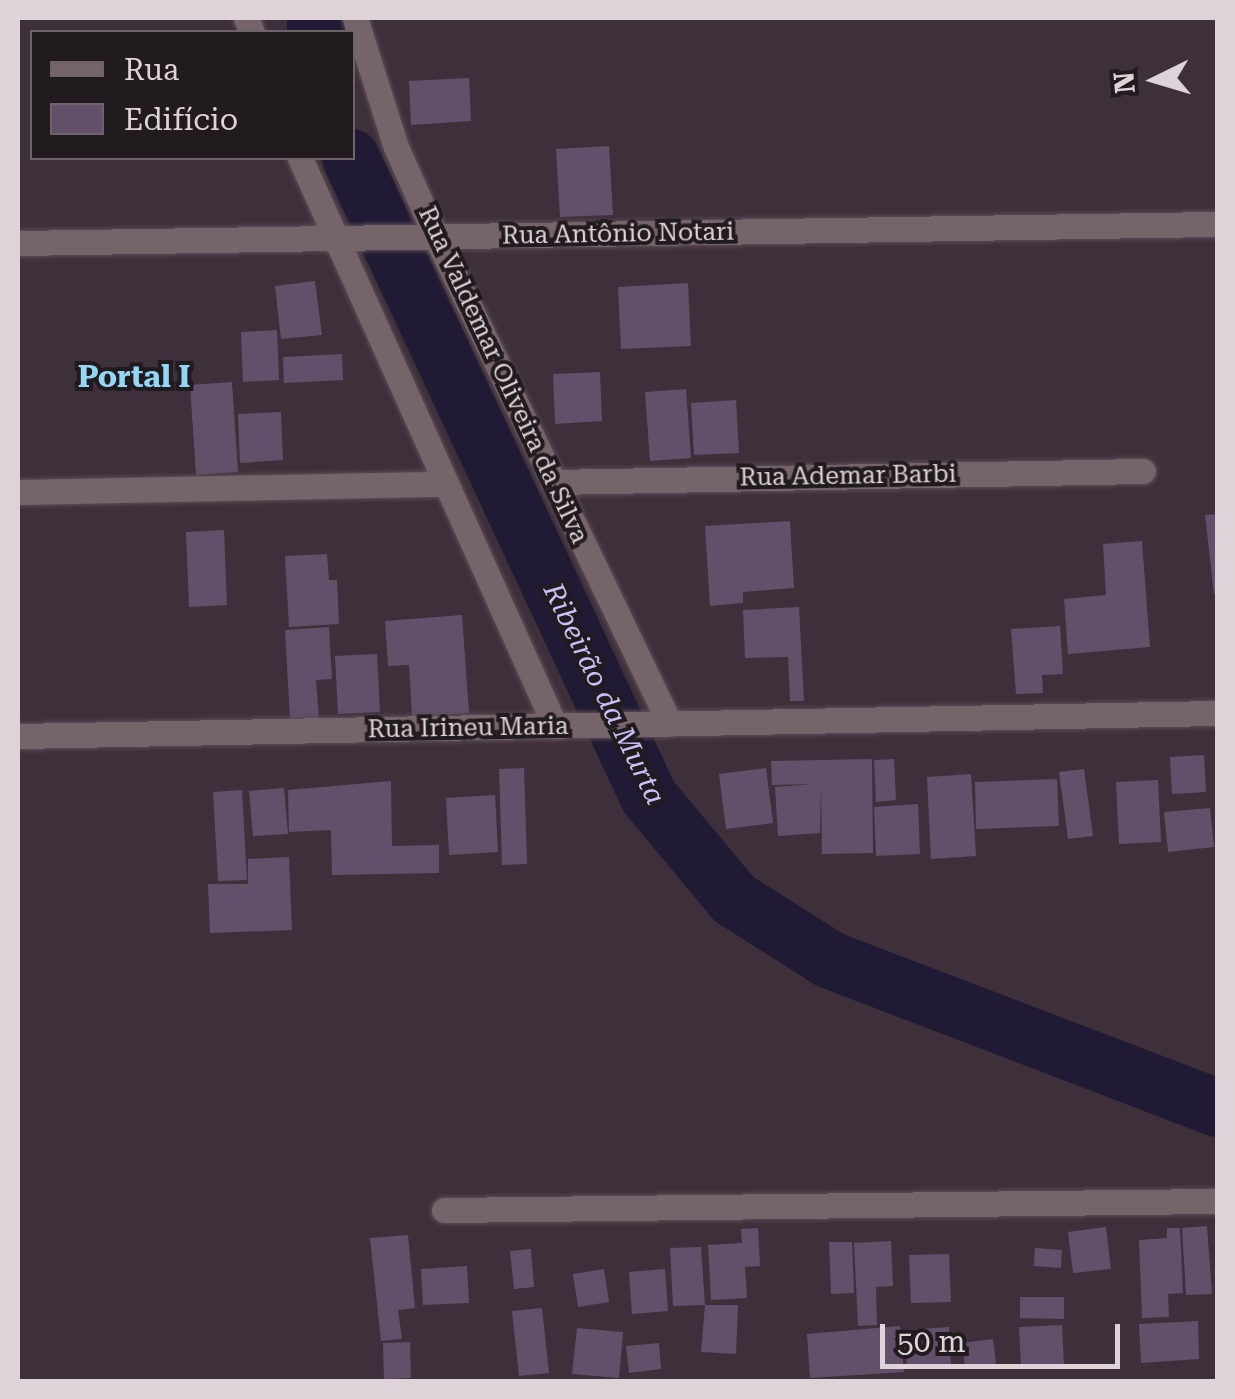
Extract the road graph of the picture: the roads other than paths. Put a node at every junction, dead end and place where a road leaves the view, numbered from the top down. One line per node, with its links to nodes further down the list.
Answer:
1 (355, 18): 4 (street, Rua Valdemar Oliveira da Silva)
2 (301, 160): 5 (street)
3 (1218, 224): 4 (street, Rua Antônio Notari)
4 (430, 237): 5 (street, Rua Antônio Notari); 8 (street, Rua Valdemar Oliveira da Silva)
5 (337, 238): 6 (street, Rua Antônio Notari); 9 (street)
6 (18, 244)
7 (1143, 471): 8 (street, Rua Ademar Barbi)
8 (553, 482): 12 (street, Rua Valdemar Oliveira da Silva)
9 (443, 484): 10 (street); 13 (street)
10 (18, 492)
11 (1218, 713): 12 (street, Rua Irineu Maria)
12 (663, 724): 13 (street, Rua Irineu Maria)
13 (566, 726): 14 (street, Rua Irineu Maria)
14 (18, 736)
15 (1218, 1201): 16 (street)
16 (444, 1210)

